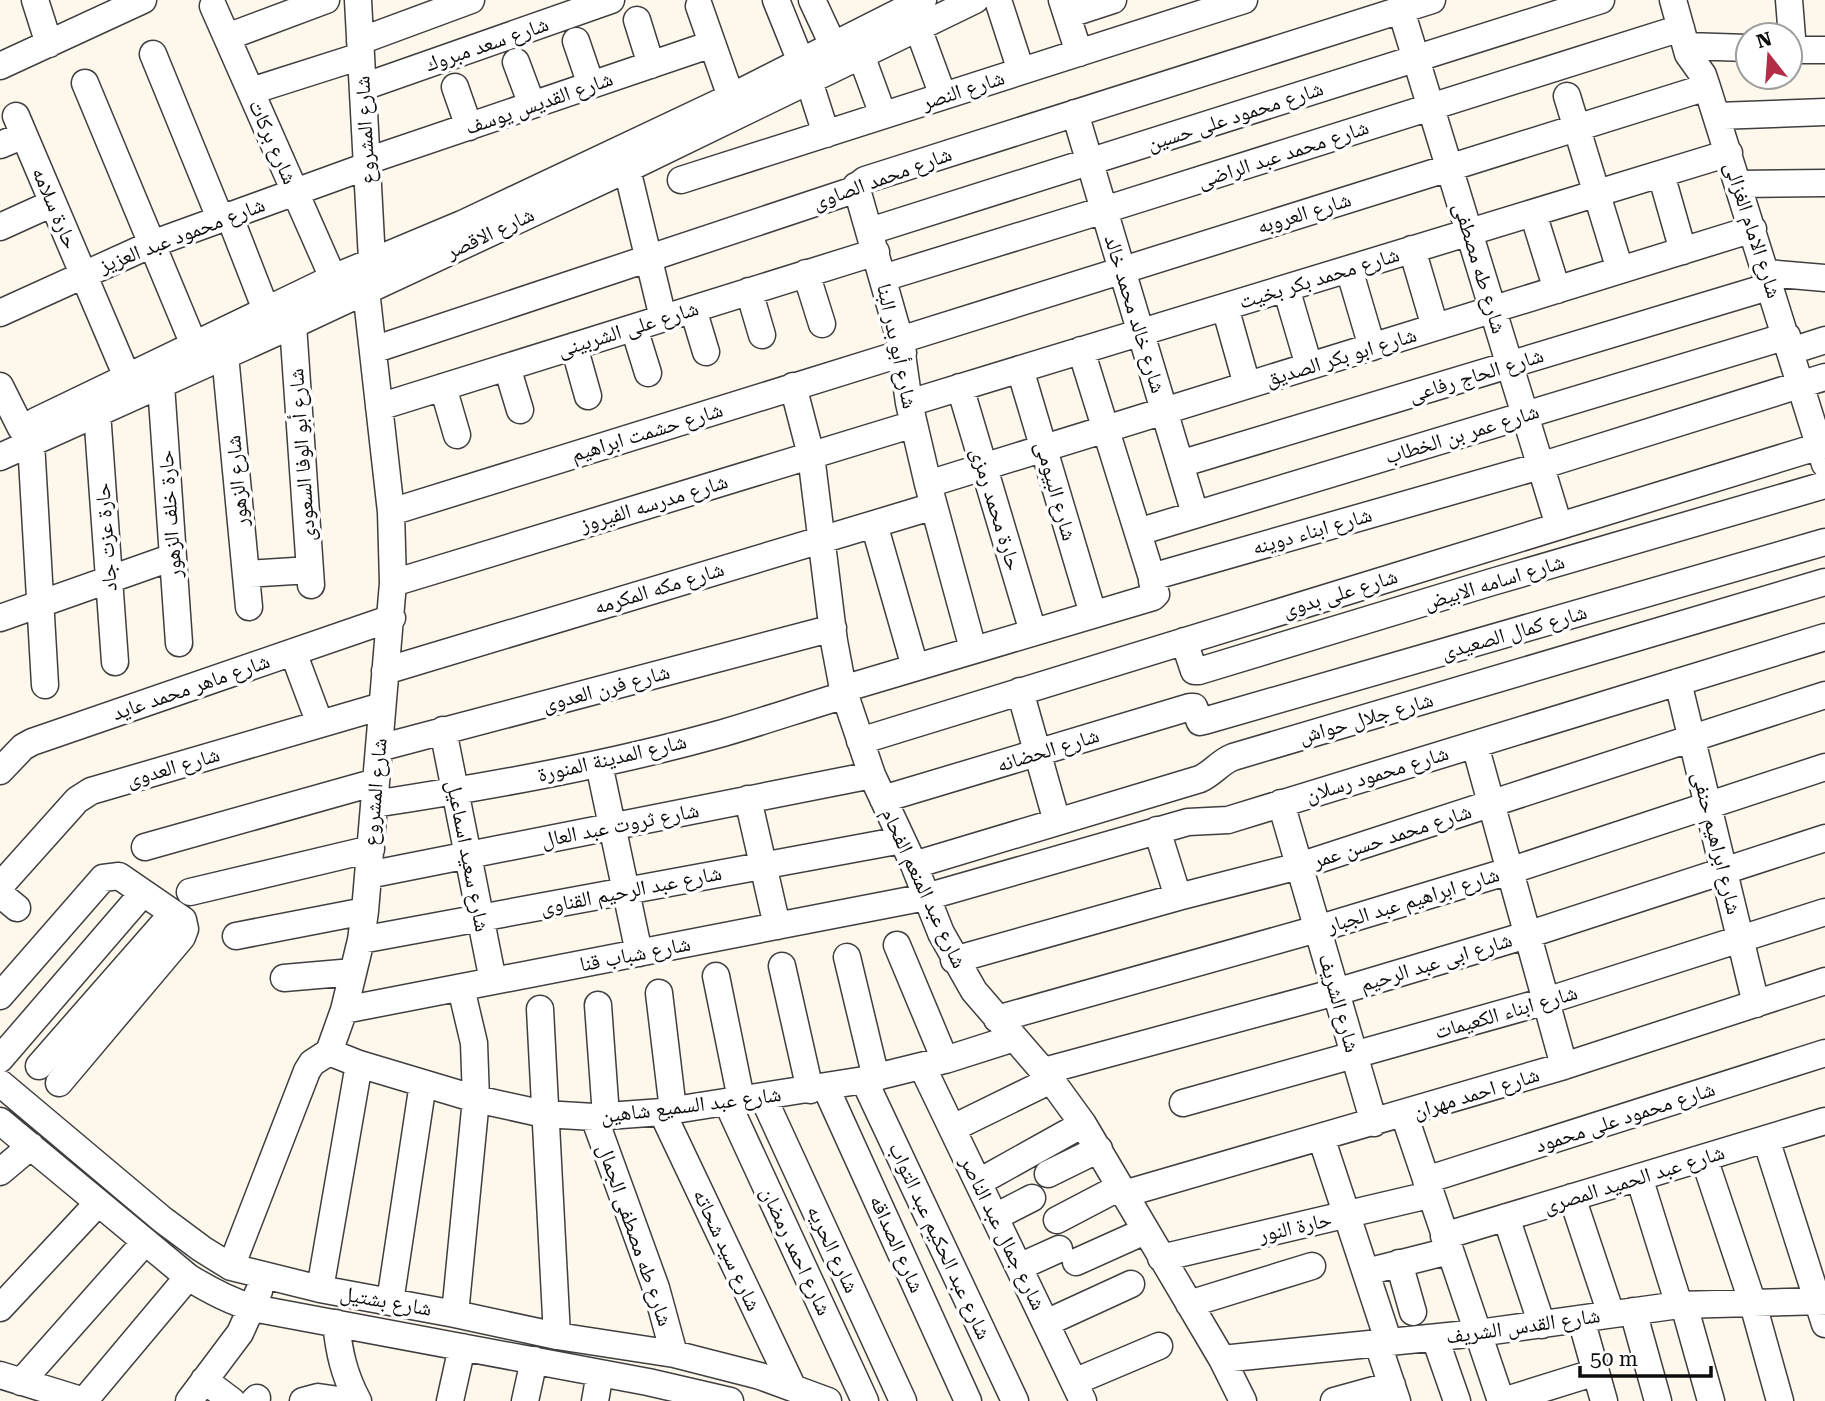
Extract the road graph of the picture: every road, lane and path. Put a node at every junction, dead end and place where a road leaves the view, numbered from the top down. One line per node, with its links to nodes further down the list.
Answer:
1 (35, 0): 29 (street)
2 (326, 0): 26 (street)
3 (358, 0): 33 (street, شارع المشروع)
4 (471, 0): 33 (street)
5 (611, 0): 47 (street, شارع سعد مبروك)
6 (776, 0): 43 (street)
7 (812, 0): 31 (street)
8 (923, 0): 21 (street, شارع الاقصر)
9 (975, 0): 25 (street, شارع الاقصر)
10 (998, 0): 44 (street)
11 (1114, 0): 20 (street)
12 (1244, 0): 36 (street, شارع النصر)
13 (1432, 0): 22 (street, شارع محمد الصاوى)
14 (1601, 0): 39 (street, شارع محمود على حسين)
15 (1673, 0): 27 (street, شارع الامام الغزالى)
16 (1789, 0): 24 (street)
17 (128, 3): 29 (street)
18 (213, 6): 26 (street, شارع بركات)
19 (699, 6): 30 (street)
20 (1064, 8): 36 (street)
21 (878, 10): 31 (street, شارع الاقصر)
22 (1401, 10): 39 (street, شارع طه مصطفى); 57 (street, شارع محمد الصاوى)
23 (637, 20): 41 (street)
24 (1790, 21)
25 (918, 28): 38 (street, شارع الاقصر); 51 (street)
26 (227, 37): 50 (street, شارع بركات)
27 (1683, 37): 32 (street, شارع محمد عبد الراضى); 49 (street, شارع الامام الغزالى); 55 (street, شارع محمد عبد الراضى)
28 (576, 41): 46 (street)
29 (49, 44): 42 (street)
30 (712, 44): 41 (street, شارع القديس يوسف); 53 (street)
31 (833, 46): 43 (street, شارع الاقصر)
32 (1734, 46)
33 (361, 48): 47 (street, شارع المشروع); 50 (street)
34 (1804, 50): 35 (street)
35 (1825, 50)
36 (1079, 53): 44 (street, شارع النصر)
37 (153, 54): 79 (street)
38 (861, 55): 43 (street, شارع الاقصر); 58 (street)
39 (1416, 59): 55 (street, شارع طه مصطفى); 66 (street, شارع محمود على حسين)
40 (516, 62): 54 (street)
41 (652, 65): 46 (street, شارع القديس يوسف)
42 (0, 66)
43 (805, 71): 53 (street, شارع الاقصر); 63 (street); 64 (street, شارع الاقصر)
44 (1021, 71): 51 (street, شارع النصر)
45 (85, 83): 84 (street)
46 (591, 85): 54 (street, شارع القديس يوسف)
47 (363, 87): 67 (street, شارع المشروع)
48 (455, 87): 60 (street)
49 (1707, 87): 59 (street, شارع الامام الغزالى); 61 (street, شارع العروبه)
50 (251, 91): 74 (street, شارع بركات)
51 (943, 96): 58 (street, شارع النصر)
52 (1567, 96): 61 (street)
53 (731, 97): 88 (street, شارع الاقصر)
54 (532, 105): 60 (street, شارع القديس يوسف)
55 (1431, 107): 68 (street, شارع طه مصطفى); 77 (street, شارع محمد عبد الراضى)
56 (1825, 112): 59 (street)
57 (1075, 113): 66 (street, شارع خالد محمد خالد); 73 (street, شارع محمد الصاوى)
58 (883, 115): 63 (street, شارع النصر)
59 (1717, 116): 65 (street, شارع الامام الغزالى)
60 (468, 127): 67 (street, شارع القديس يوسف)
61 (1577, 128): 68 (street, شارع العروبه); 75 (street)
62 (13, 132): 76 (street, حارة سلامه)
63 (826, 134): 64 (street, شارع النصر)
64 (673, 147): 69 (street, شارع الاقصر)
65 (1729, 153): 70 (street, شارع محمد بكر بخيت); 72 (street, شارع الامام الغزالى)
66 (1090, 162): 77 (street, شارع خالد محمد خالد); 83 (street, شارع محمود على حسين)
67 (367, 164): 74 (street, شارع محمود عبد العزيز); 88 (street, شارع المشروع)
68 (1450, 168): 82 (street, شارع طه مصطفى); 90 (street, شارع العروبه)
69 (627, 170): 87 (street); 99 (street, شارع الاقصر)
70 (1661, 174): 75 (street, شارع محمد بكر بخيت); 86 (street)
71 (1825, 183): 72 (street)
72 (1739, 184): 81 (street, شارع الامام الغزالى)
73 (856, 186): 83 (street, شارع أبو بدر البنا); 87 (street, شارع محمد الصاوى)
74 (295, 192): 79 (street, شارع محمود عبد العزيز); 94 (street, شارع بركات)
75 (1597, 193): 78 (street, شارع محمد بكر بخيت); 91 (street)
76 (53, 204): 80 (street); 92 (street, حارة سلامه)
77 (1104, 210): 90 (street, شارع خالد محمد خالد); 95 (street, شارع محمد عبد الراضى)
78 (1533, 213): 82 (street, شارع محمد بكر بخيت); 100 (street)
79 (225, 217): 84 (street, شارع محمود عبد العزيز); 105 (street)
80 (0, 227)
81 (1753, 229): 86 (street, شارع ابو بكر الصديق); 97 (street, شارع الامام الغزالى)
82 (1469, 232): 85 (street, شارع محمد بكر بخيت); 104 (street, شارع طه مصطفى)
83 (873, 241): 93 (street, شارع على الشربينى); 95 (street, شارع أبو بدر البنا)
84 (152, 244): 92 (street, شارع محمود عبد العزيز); 116 (street)
85 (1412, 249): 89 (street, شارع محمد بكر بخيت); 110 (street)
86 (1683, 251): 91 (street, شارع ابو بكر الصديق)
87 (649, 258): 107 (street); 120 (street, شارع محمد الصاوى)
88 (372, 260): 94 (street, شارع الاقصر)
89 (1349, 269): 98 (street, شارع محمد بكر بخيت); 119 (street)
90 (1122, 270): 112 (street, شارع خالد محمد خالد); 118 (street, شارع العروبه)
91 (1620, 270): 100 (street, شارع ابو بكر الصديق)
92 (83, 274): 106 (street, شارع محمود عبد العزيز); 129 (street, حارة سلامه)
93 (806, 274): 101 (street, شارع على الشربينى); 108 (street)
94 (333, 278): 105 (street, شارع الاقصر)
95 (883, 278): 118 (street, شارع أبو بدر البنا)
96 (1825, 278): 97 (street)
97 (1769, 279): 115 (street, شارع الامام الغزالى); 124 (street, شارع الحاج رفاعى)
98 (1286, 288): 102 (street, شارع محمد بكر بخيت); 125 (street)
99 (366, 290): 109 (street, شارع الاقصر); 120 (street, شارع المشروع)
100 (1557, 290): 104 (street, شارع ابو بكر الصديق)
101 (749, 291): 103 (street, شارع على الشربينى); 113 (street)
102 (1225, 307): 112 (street, شارع محمد بكر بخيت); 132 (street)
103 (693, 309): 107 (street, شارع على الشربينى); 122 (street)
104 (1493, 309): 110 (street, شارع ابو بكر الصديق); 124 (street, شارع طه مصطفى)
105 (266, 310): 116 (street, شارع الاقصر)
106 (0, 313)
107 (663, 318): 111 (street, شارع على الشربينى)
108 (822, 324)
109 (293, 325): 123 (street, شارع الاقصر); 164 (street, شارع أبو الوفا السعودى)
110 (1435, 327): 119 (street, شارع ابو بكر الصديق)
111 (634, 328): 117 (street, شارع على الشربينى); 128 (street)
112 (1140, 332): 121 (street, شارع محمد بكر بخيت); 140 (street, شارع خالد محمد خالد)
113 (762, 335)
114 (1825, 340): 115 (street, شارع عمر بن الخطاب)
115 (1789, 343): 130 (street, شارع الامام الغزالى); 143 (street, شارع عمر بن الخطاب)
116 (194, 345): 129 (street, شارع الاقصر)
117 (574, 346): 126 (street, شارع على الشربينى); 137 (street)
118 (901, 347): 134 (street, شارع حشمت ابراهيم); 142 (street, شارع أبو بدر البنا)
119 (1372, 347): 125 (street, شارع ابو بكر الصديق)
120 (373, 350): 138 (street, شارع المشروع)
121 (1081, 350): 127 (street, شارع محمد بكر بخيت); 144 (street)
122 (706, 352)
123 (225, 355): 131 (street, شارع الاقصر); 164 (street, شارع الزهور)
124 (1509, 365): 143 (street, شارع طه مصطفى); 151 (street, شارع الحاج رفاعى)
125 (1310, 366): 132 (street, شارع ابو بكر الصديق)
126 (508, 367): 135 (street, شارع على الشربينى); 139 (street)
127 (1020, 369): 136 (street, شارع محمد بكر بخيت); 148 (street, شارع البيومى)
128 (648, 373)
129 (127, 377): 146 (street, شارع الاقصر)
130 (1813, 381): 147 (street, شارع الامام الغزالى); 152 (street, شارع ابناء دوينه)
131 (161, 385): 141 (street, شارع الاقصر); 163 (street, حارة خلف الزهور)
132 (1247, 385): 140 (street, شارع ابو بكر الصديق)
133 (0, 386): 146 (street)
134 (793, 386): 149 (street, شارع عبد المنعم الفحام); 156 (street, شارع حشمت ابراهيم)
135 (443, 387): 138 (street, شارع على الشربينى); 145 (street)
136 (960, 387): 142 (street, شارع محمد بكر بخيت); 153 (street, حارة محمد رمزى)
137 (588, 396)
138 (379, 407): 156 (street, شارع المشروع)
139 (520, 410)
140 (1164, 411): 144 (street, شارع ابو بكر الصديق); 151 (street, شارع خالد محمد خالد)
141 (97, 412): 146 (street, شارع الاقصر); 166 (street, حارة عزت جاد)
142 (912, 413): 149 (street, شارع مدرسه الفيروز); 155 (street, شارع أبو بدر البنا)
143 (1525, 415): 152 (street, شارع طه مصطفى); 157 (street, شارع عمر بن الخطاب)
144 (1105, 429): 148 (street, شارع ابو بكر الصديق); 160 (street)
145 (457, 435)
146 (18, 436): 150 (street, شارع الاقصر); 169 (street)
147 (1822, 446): 159 (street, شارع على بدوى)
148 (1044, 448): 153 (street, شارع ابو بكر الصديق); 171 (street, شارع البيومى)
149 (811, 455): 161 (street, شارع عبد المنعم الفحام); 168 (street, شارع مدرسه الفيروز)
150 (0, 457)
151 (1180, 464): 157 (street, شارع خالد محمد خالد)
152 (1540, 466): 159 (street, شارع طه مصطفى); 165 (street, شارع ابناء دوينه)
153 (984, 467): 155 (street, شارع ابو بكر الصديق); 175 (street, حارة محمد رمزى)
154 (1825, 485): 177 (street, شارع اسامه الابيض)
155 (931, 495): 158 (street, شارع مكه المكرمه); 179 (street, شارع أبو بدر البنا)
156 (391, 512): 168 (street, شارع المشروع)
157 (1195, 514): 160 (street, شارع عمر بن الخطاب)
158 (874, 524): 161 (street, شارع مكه المكرمه); 182 (street)
159 (1559, 526): 177 (street, شارع على بدوى)
160 (1138, 532): 165 (street)
161 (823, 539): 174 (street, شارع عبد المنعم الفحام); 183 (street, شارع مكه المكرمه)
162 (1825, 542): 190 (street, شارع كمال الصعيدى)
163 (173, 557): 166 (street); 178 (street, حارة خلف الزهور)
164 (246, 574): 170 (street, شارع الزهور)
165 (1152, 578): 171 (street)
166 (109, 580): 169 (street); 181 (street, حارة عزت جاد)
167 (1825, 582): 209 (street, شارع جلال حواش)
168 (393, 583): 173 (street, شارع المشروع)
169 (40, 603): 172 (street); 185 (street)
170 (249, 607)
171 (1093, 614): 175 (street)
172 (0, 618)
173 (391, 618): 180 (street, شارع ماهر محمد عايد); 183 (street, شارع المشروع)
174 (833, 628): 187 (street, شارع عبد المنعم الفحام); 192 (street, شارع فرن العدوى)
175 (1033, 632): 179 (street)
176 (1825, 637): 184 (street, شارع محمود رسلان)
177 (1184, 641): 186 (street, شارع على بدوى)
178 (179, 643)
179 (973, 649): 182 (street)
180 (293, 652): 191 (street); 200 (street, شارع ماهر محمد عايد)
181 (115, 662)
182 (915, 667): 187 (street)
183 (385, 671): 189 (street, شارع المشروع)
184 (1678, 682): 193 (street, شارع ابراهيم حنفى); 195 (street, شارع محمود رسلان)
185 (45, 685)
186 (1020, 691): 194 (street, شارع على بدوى); 197 (street)
187 (844, 692): 194 (street, شارع عبد المنعم الفحام); 198 (street, شارع المدينة المنورة)
188 (1825, 695): 193 (street, شارع محمد حسن عمر)
189 (382, 706): 191 (street, شارع العدوى); 196 (street, شارع المشروع)
190 (1204, 722): 197 (street, شارع الحضانه)
191 (320, 724): 222 (street, شارع العدوى)
192 (443, 730): 196 (street, شارع فرن العدوى); 202 (street, شارع سعيد اسماعيل)
193 (1691, 738): 207 (street, شارع محمد حسن عمر); 208 (street, شارع ابراهيم حنفى)
194 (860, 741): 201 (street, شارع عبد المنعم الفحام)
195 (1475, 745): 206 (street, شارع محمود رسلان); 207 (street)
196 (379, 748): 203 (street, شارع المشروع)
197 (1038, 753): 205 (street, شارع الحضانه); 209 (street)
198 (599, 764): 202 (street, شارع المدينة المنورة); 210 (street)
199 (1825, 767): 208 (street, شارع ابراهيم عبد الجبار)
200 (0, 771)
201 (872, 775): 204 (street, شارع ثروت عبد العال); 205 (street, شارع عبد المنعم الفحام)
202 (455, 792): 203 (street, شارع المدينة المنورة); 215 (street, شارع سعيد اسماعيل)
203 (375, 793): 214 (street, شارع المدينة المنورة); 216 (street, شارع المشروع)
204 (748, 799): 210 (street, شارع ثروت عبد العال); 217 (street)
205 (883, 799): 213 (street, شارع عبد المنعم الفحام)
206 (1281, 803): 211 (street, شارع محمود رسلان); 219 (street, شارع الشريف)
207 (1491, 805): 219 (street, شارع محمد حسن عمر); 220 (street)
208 (1708, 807): 220 (street, شارع ابراهيم عبد الجبار); 221 (street, شارع ابراهيم حنفى)
209 (1058, 822): 218 (street, شارع جلال حواش)
210 (612, 826): 215 (street, شارع ثروت عبد العال); 223 (street)
211 (1157, 830): 226 (street, شارع محمود رسلان); 227 (street)
212 (1825, 838): 221 (street, شارع ابى عبد الرحيم)
213 (902, 840): 217 (street, شارع عبد الرحيم القناوى); 218 (street, شارع عبد المنعم الفحام)
214 (145, 847)
215 (468, 855): 216 (street, شارع ثروت عبد العال); 230 (street, شارع سعيد اسماعيل)
216 (369, 862): 224 (street, شارع ثروت عبد العال); 228 (street, شارع المشروع)
217 (763, 865): 223 (street, شارع عبد الرحيم القناوى); 231 (street)
218 (914, 865): 226 (street, شارع عبد المنعم الفحام)
219 (1299, 866): 227 (street, شارع محمد حسن عمر); 232 (street, شارع الشريف)
220 (1510, 870): 232 (street, شارع ابراهيم عبد الجبار); 233 (street)
221 (1724, 872): 233 (street, شارع ابى عبد الرحيم); 236 (street, شارع ابراهيم حنفى)
222 (0, 886)
223 (626, 891): 230 (street, شارع عبد الرحيم القناوى); 238 (street)
224 (190, 892)
225 (143, 893): 250 (street); 255 (street); 258 (street)
226 (926, 897): 231 (street, شارع شباب قنا); 240 (street, شارع عبد المنعم الفحام)
227 (1178, 897): 240 (street, شارع محمد حسن عمر)
228 (365, 911): 234 (street); 235 (street, شارع المشروع)
229 (1825, 912): 236 (street, شارع ابناء الكعيمات)
230 (480, 919): 235 (street, شارع عبد الرحيم القناوى); 245 (street, شارع سعيد اسماعيل)
231 (777, 926): 238 (street, شارع شباب قنا)
232 (1317, 929): 248 (street, شارع الشريف); 257 (street, شارع ابراهيم عبد الجبار)
233 (1527, 935): 248 (street, شارع ابى عبد الرحيم); 251 (street)
234 (236, 936)
235 (361, 940): 242 (street, شارع المشروع)
236 (1740, 940): 251 (street, شارع ابناء الكعيمات); 252 (street, شارع ابراهيم حنفى)
237 (897, 945): 263 (street, شارع جمال عبد الناصر)
238 (639, 953): 245 (street, شارع شباب قنا)
239 (848, 957): 268 (street, شارع عبد الحكيم عبد التواب)
240 (954, 960): 257 (street, شارع عبد المنعم الفحام)
241 (782, 966): 272 (street, شارع الصداقه)
242 (353, 972): 244 (street); 256 (street, شارع المشروع)
243 (716, 976): 274 (street)
244 (284, 978)
245 (493, 981): 247 (street, شارع شباب قنا)
246 (1825, 981): 252 (street, شارع احمد مهران)
247 (461, 988): 256 (street, شارع شباب قنا); 273 (street)
248 (1336, 992): 262 (street, شارع الشريف); 267 (street, شارع ابى عبد الرحيم)
249 (659, 993): 276 (street, شارع سيد شحاته)
250 (0, 996)
251 (1546, 1001): 262 (street, شارع ابناء الكعيمات); 266 (street)
252 (1756, 1004): 266 (street, شارع احمد مهران)
253 (598, 1005): 279 (street, شارع طه مصطفى الجمال)
254 (540, 1009): 277 (street)
255 (42, 1010): 258 (street); 259 (street)
256 (344, 1010): 260 (street, شارع المشروع)
257 (1005, 1028): 263 (street, شارع عبد السميع شاهين); 267 (street, شارع عبد المنعم الفحام)
258 (80, 1038): 265 (street); 270 (street)
259 (4, 1045)
260 (329, 1052): 264 (street, شارع عبد السميع شاهين); 309 (street, شارع المشروع)
261 (1825, 1053): 294 (street, شارع محمود على محمود)
262 (1354, 1055): 275 (street, شارع ابناء الكعيمات); 282 (street, شارع الشريف)
263 (934, 1063): 268 (street, شارع عبد السميع شاهين); 284 (street, شارع جمال عبد الناصر)
264 (359, 1064): 271 (street, شارع عبد السميع شاهين); 315 (street)
265 (39, 1066)
266 (1564, 1066): 278 (street, شارع احمد مهران)
267 (1047, 1076): 283 (street, شارع عبد المنعم الفحام); 284 (street, شارع ابى عبد الرحيم)
268 (870, 1079): 272 (street, شارع عبد السميع شاهين); 360 (street, شارع عبد الحكيم عبد التواب)
269 (0, 1083): 309 (street, شارع بشتيل)
270 (59, 1083)
271 (423, 1083): 273 (street, شارع عبد السميع شاهين); 316 (street)
272 (818, 1089): 274 (street, شارع عبد السميع شاهين); 359 (street, شارع الصداقه)
273 (476, 1099): 277 (street, شارع عبد السميع شاهين); 325 (street)
274 (744, 1099): 276 (street, شارع عبد السميع شاهين); 357 (street, شارع احمد رمضان); 358 (street, شارع الحريه)
275 (1183, 1102)
276 (668, 1111): 279 (street, شارع عبد السميع شاهين); 342 (street, شارع سيد شحاته)
277 (544, 1114): 279 (street, شارع عبد السميع شاهين); 331 (street)
278 (1404, 1114): 282 (street, شارع احمد مهران); 294 (street)
279 (600, 1117): 336 (street, شارع طه مصطفى الجمال)
280 (0, 1121): 287 (street, شارع بشتيل)
281 (1825, 1121): 286 (street, شارع عبد الحميد المصرى)
282 (1374, 1123): 285 (street, شارع احمد مهران)
283 (1083, 1124): 288 (street, شارع عبد المنعم الفحام); 293 (street)
284 (953, 1128): 293 (street, شارع جمال عبد الناصر)
285 (1321, 1137): 295 (street, شارع احمد مهران); 299 (street)
286 (1766, 1139): 289 (street, شارع عبد الحميد المصرى); 322 (street)
287 (31, 1146): 290 (street); 298 (street, شارع بشتيل)
288 (1099, 1149): 291 (street); 295 (street, شارع عبد المنعم الفحام)
289 (1704, 1158): 292 (street, شارع عبد الحميد المصرى); 318 (street)
290 (0, 1172)
291 (1048, 1174)
292 (1639, 1177): 296 (street, شارع عبد الحميد المصرى); 319 (street)
293 (979, 1182): 300 (street, شارع جمال عبد الناصر)
294 (1427, 1188): 299 (street, حارة النور); 305 (street)
295 (1122, 1190): 302 (street, شارع احمد مهران); 303 (street, شارع عبد المنعم الفحام)
296 (1572, 1197): 301 (street, شارع عبد الحميد المصرى); 324 (street)
297 (1032, 1198): 300 (street)
298 (98, 1203): 304 (street, شارع بشتيل); 320 (street)
299 (1347, 1214): 306 (street, حارة النور); 311 (street)
300 (995, 1217): 310 (street, شارع جمال عبد الناصر)
301 (1506, 1217): 305 (street, شارع عبد الحميد المصرى); 329 (street)
302 (1057, 1220)
303 (1145, 1231): 306 (street, شارع عبد المنعم الفحام); 310 (street)
304 (145, 1242): 312 (street, شارع بشتيل); 341 (street)
305 (1446, 1244): 307 (street, شارع عبد الحميد المصرى); 330 (street)
306 (1161, 1258): 317 (street, شارع عبد المنعم الفحام)
307 (1399, 1263): 311 (street, شارع عبد الحميد المصرى); 323 (street)
308 (1312, 1266): 317 (street)
309 (231, 1267): 313 (street, شارع بشتيل)
310 (1019, 1267): 328 (street, شارع جمال عبد الناصر)
311 (1366, 1272): 333 (street)
312 (188, 1277): 321 (street, شارع بشتيل); 349 (street)
313 (265, 1277): 315 (street, شارع بشتيل); 321 (street)
314 (1131, 1284): 328 (street)
315 (320, 1289): 316 (street, شارع بشتيل)
316 (390, 1302): 325 (street, شارع بشتيل)
317 (1189, 1304): 337 (street, شارع عبد المنعم الفحام)
318 (1753, 1304): 319 (street, شارع القدس الشريف); 322 (street, شارع القدس الشريف); 368 (street)
319 (1681, 1305): 324 (street, شارع القدس الشريف); 367 (street)
320 (0, 1308)
321 (253, 1308): 327 (street, شارع بشتيل); 343 (street)
322 (1823, 1309)
323 (1413, 1312)
324 (1622, 1312): 326 (street, شارع القدس الشريف); 366 (street)
325 (454, 1314): 331 (street, شارع بشتيل)
326 (1581, 1319): 329 (street, شارع القدس الشريف); 339 (street)
327 (336, 1323): 335 (street, شارع بشتيل); 352 (street)
328 (1046, 1323): 345 (street, شارع جمال عبد الناصر)
329 (1542, 1325): 330 (street, شارع القدس الشريف)
330 (1478, 1333): 332 (street, شارع القدس الشريف); 364 (street)
331 (557, 1335): 336 (street, شارع بشتيل)
332 (1435, 1338): 333 (street, شارع القدس الشريف); 363 (street)
333 (1383, 1343): 337 (street, شارع القدس الشريف); 346 (street)
334 (1159, 1346): 345 (street)
335 (462, 1347): 338 (street, شارع بشتيل); 353 (street)
336 (674, 1354): 342 (street, شارع بشتيل)
337 (1222, 1359): 361 (street, شارع عبد المنعم الفحام)
338 (534, 1360): 340 (street, شارع بشتيل); 354 (street)
339 (1596, 1371): 364 (street); 365 (street)
340 (600, 1373): 344 (street, شارع بشتيل); 355 (street)
341 (11, 1378): 349 (street)
342 (793, 1388): 356 (street, شارع بشتيل)
343 (197, 1391): 348 (street)
344 (651, 1392): 347 (street, شارع بشتيل)
345 (1079, 1392)
346 (1395, 1393): 362 (street)
347 (713, 1399)
348 (248, 1400)
349 (84, 1401)
350 (303, 1401): 351 (street)
351 (346, 1401)
352 (358, 1401)
353 (450, 1401)
354 (525, 1401)
355 (594, 1401)
356 (828, 1401)
357 (865, 1401)
358 (903, 1401)
359 (968, 1401)
360 (1015, 1401)
361 (1243, 1401)
362 (1334, 1401)
363 (1457, 1401)
364 (1502, 1401)
365 (1604, 1401)
366 (1657, 1401)
367 (1711, 1401)
368 (1780, 1401)

